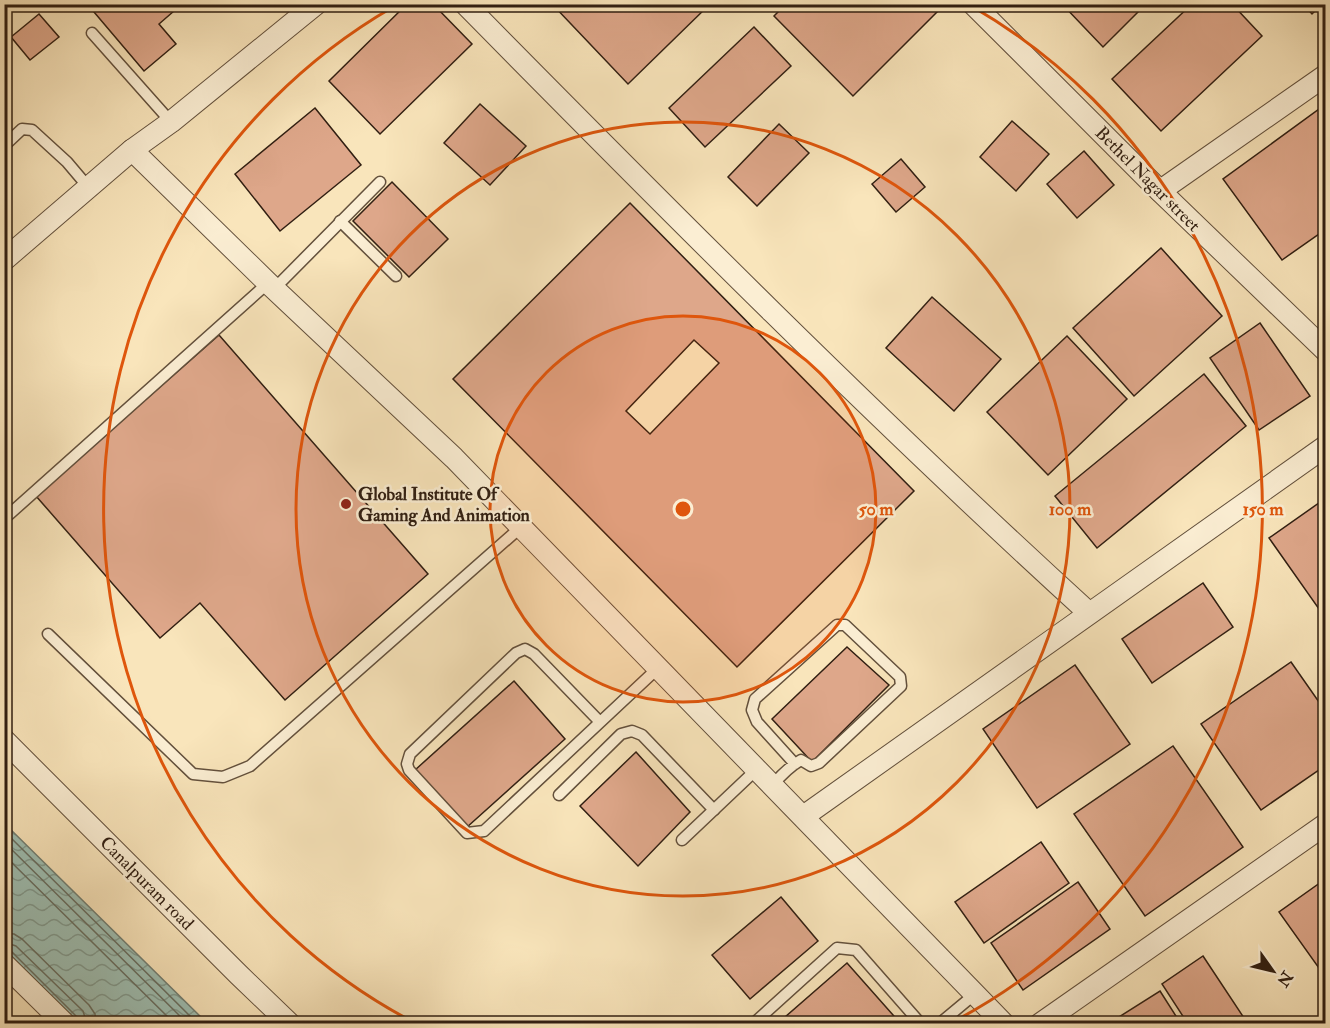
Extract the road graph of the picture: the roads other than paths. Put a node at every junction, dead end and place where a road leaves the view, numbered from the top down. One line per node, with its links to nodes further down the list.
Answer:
1 (316, 4): 6 (street)
2 (465, 4): 20 (street)
3 (973, 4): 11 (street, Bethel Nagar street)
4 (92, 33): 6 (lane)
5 (1326, 75): 11 (street)
6 (171, 122): 8 (street)
7 (4, 146): 10 (lane)
8 (132, 150): 10 (street); 15 (street)
9 (380, 182): 12 (lane)
10 (89, 188): 13 (street)
11 (1160, 192): 16 (street, Bethel Nagar street)
12 (340, 221): 14 (lane); 15 (lane)
13 (4, 260)
14 (396, 276)
15 (271, 286): 18 (lane); 19 (street)
16 (1326, 351)
17 (1326, 446): 20 (street)
18 (4, 519)
19 (521, 527): 21 (lane); 22 (street)
20 (1089, 613): 30 (street)
21 (48, 634)
22 (658, 668): 23 (lane); 26 (street)
23 (600, 722): 23 (lane)
24 (4, 740): 36 (street, Canalpuram road)
25 (795, 764): 25 (lane); 27 (lane)
26 (757, 768): 27 (street); 29 (lane)
27 (773, 785): 30 (street)
28 (559, 795): 29 (lane)
29 (714, 810): 32 (lane)
30 (804, 816): 34 (street)
31 (1326, 824): 41 (street)
32 (682, 840)
33 (4, 964): 35 (street)
34 (975, 993): 39 (lane); 40 (street)
35 (65, 1023)
36 (290, 1023)
37 (753, 1023): 38 (lane)
38 (921, 1023)
39 (939, 1023)
40 (1004, 1023)
41 (1040, 1023)

